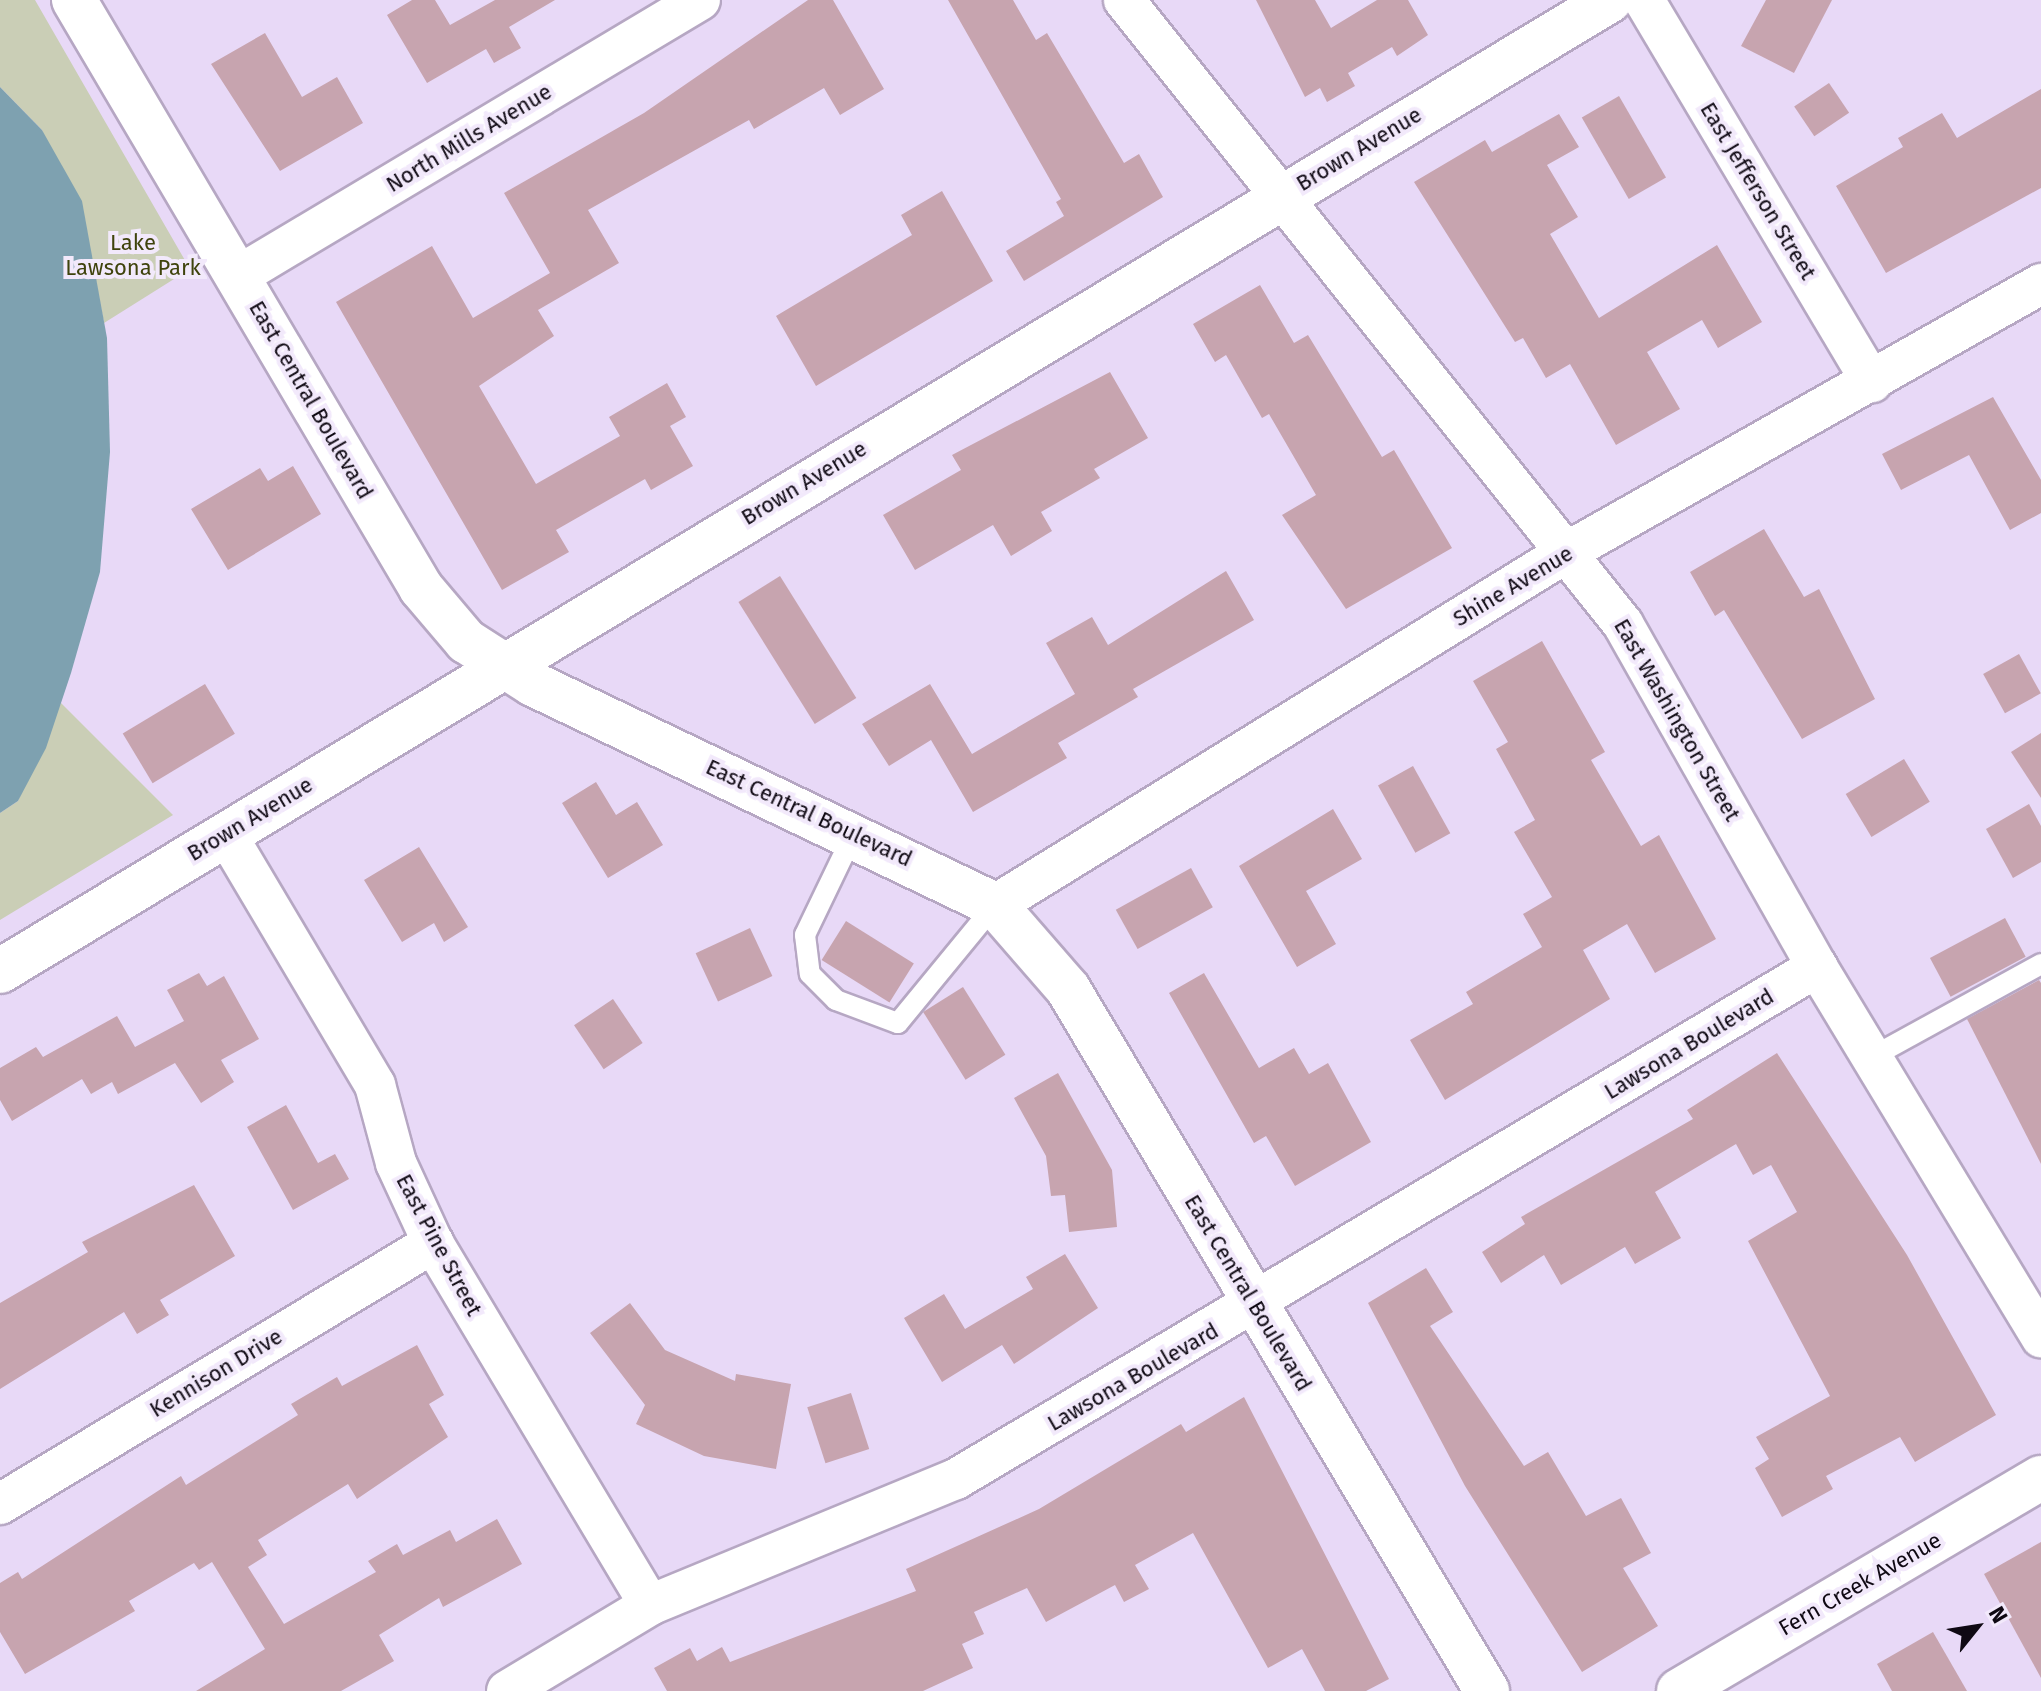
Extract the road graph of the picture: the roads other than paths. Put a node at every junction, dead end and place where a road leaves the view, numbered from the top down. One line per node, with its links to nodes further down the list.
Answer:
1 (74, 0): 7 (street, East Central Boulevard)
2 (700, 0): 7 (street, North Mills Avenue)
3 (1124, 0): 6 (street, East Washington Street)
4 (1610, 0): 6 (street, Brown Avenue)
5 (1644, 0): 9 (street, East Jefferson Street)
6 (1284, 193): 10 (street, East Washington Street); 11 (street, Brown Avenue)
7 (238, 276): 11 (street, East Central Boulevard)
8 (2038, 294): 9 (street, Shine Avenue)
9 (1872, 382): 10 (street, Shine Avenue)
10 (1567, 552): 14 (street, Shine Avenue); 16 (street, East Washington Street)
11 (500, 666): 12 (street, East Central Boulevard); 13 (street, Brown Avenue)
12 (854, 833): 14 (street, East Central Boulevard); 14 (lane)
13 (226, 834): 17 (street, Brown Avenue); 19 (street, East Pine Street)
14 (995, 905): 20 (street, East Central Boulevard)
15 (2041, 964): 18 (lane)
16 (1817, 967): 18 (street, East Washington Street); 20 (street, Lawsona Boulevard)
17 (0, 971)
18 (1872, 1057): 21 (street, East Washington Street)
19 (433, 1243): 23 (street, Kennison Drive); 24 (street, East Pine Street)
20 (1255, 1306): 24 (street, Lawsona Boulevard); 26 (street, East Central Boulevard)
21 (2041, 1337)
22 (2041, 1478): 27 (street, Fern Creek Avenue)
23 (0, 1504)
24 (650, 1605): 25 (street, Lawsona Boulevard)
25 (507, 1691)
26 (1487, 1691)
27 (1679, 1691)

